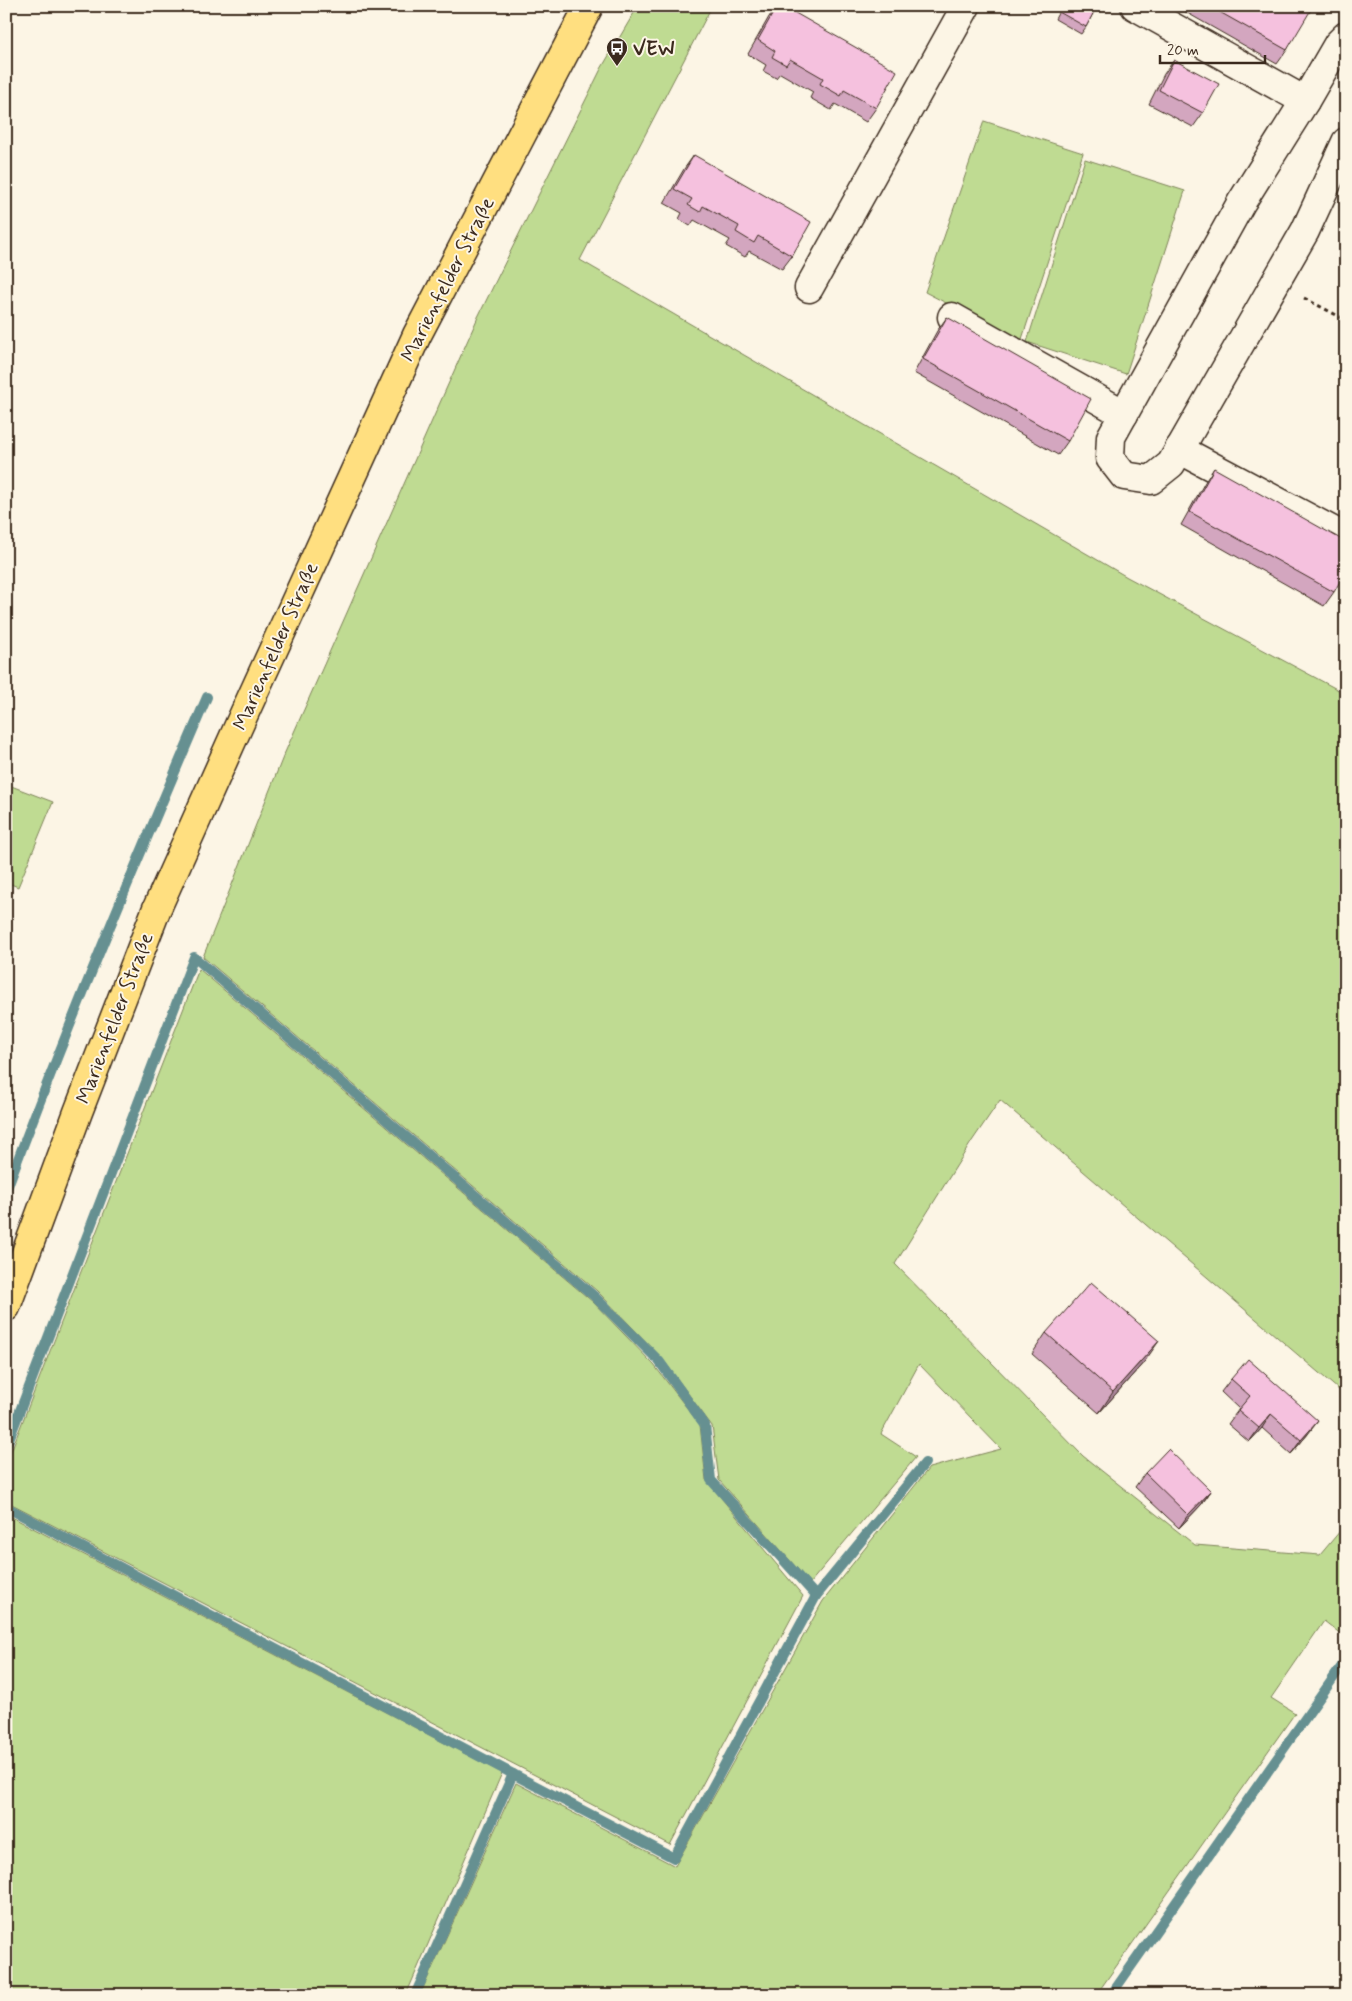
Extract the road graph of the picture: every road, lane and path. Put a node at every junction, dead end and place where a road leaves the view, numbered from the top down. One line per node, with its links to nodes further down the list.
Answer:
1 (589, 6): 14 (main road, Marienfelder Straße)
2 (966, 6): 8 (lane)
3 (1135, 6): 5 (lane)
4 (1346, 36): 5 (lane)
5 (1305, 101): 11 (lane)
6 (1346, 142): 7 (lane)
7 (1276, 282): 10 (path); 12 (lane)
8 (809, 288)
9 (952, 317): 11 (lane)
10 (1346, 320)
11 (1124, 414): 12 (lane)
12 (1179, 450): 13 (lane)
13 (1346, 538)
14 (6, 1306)

